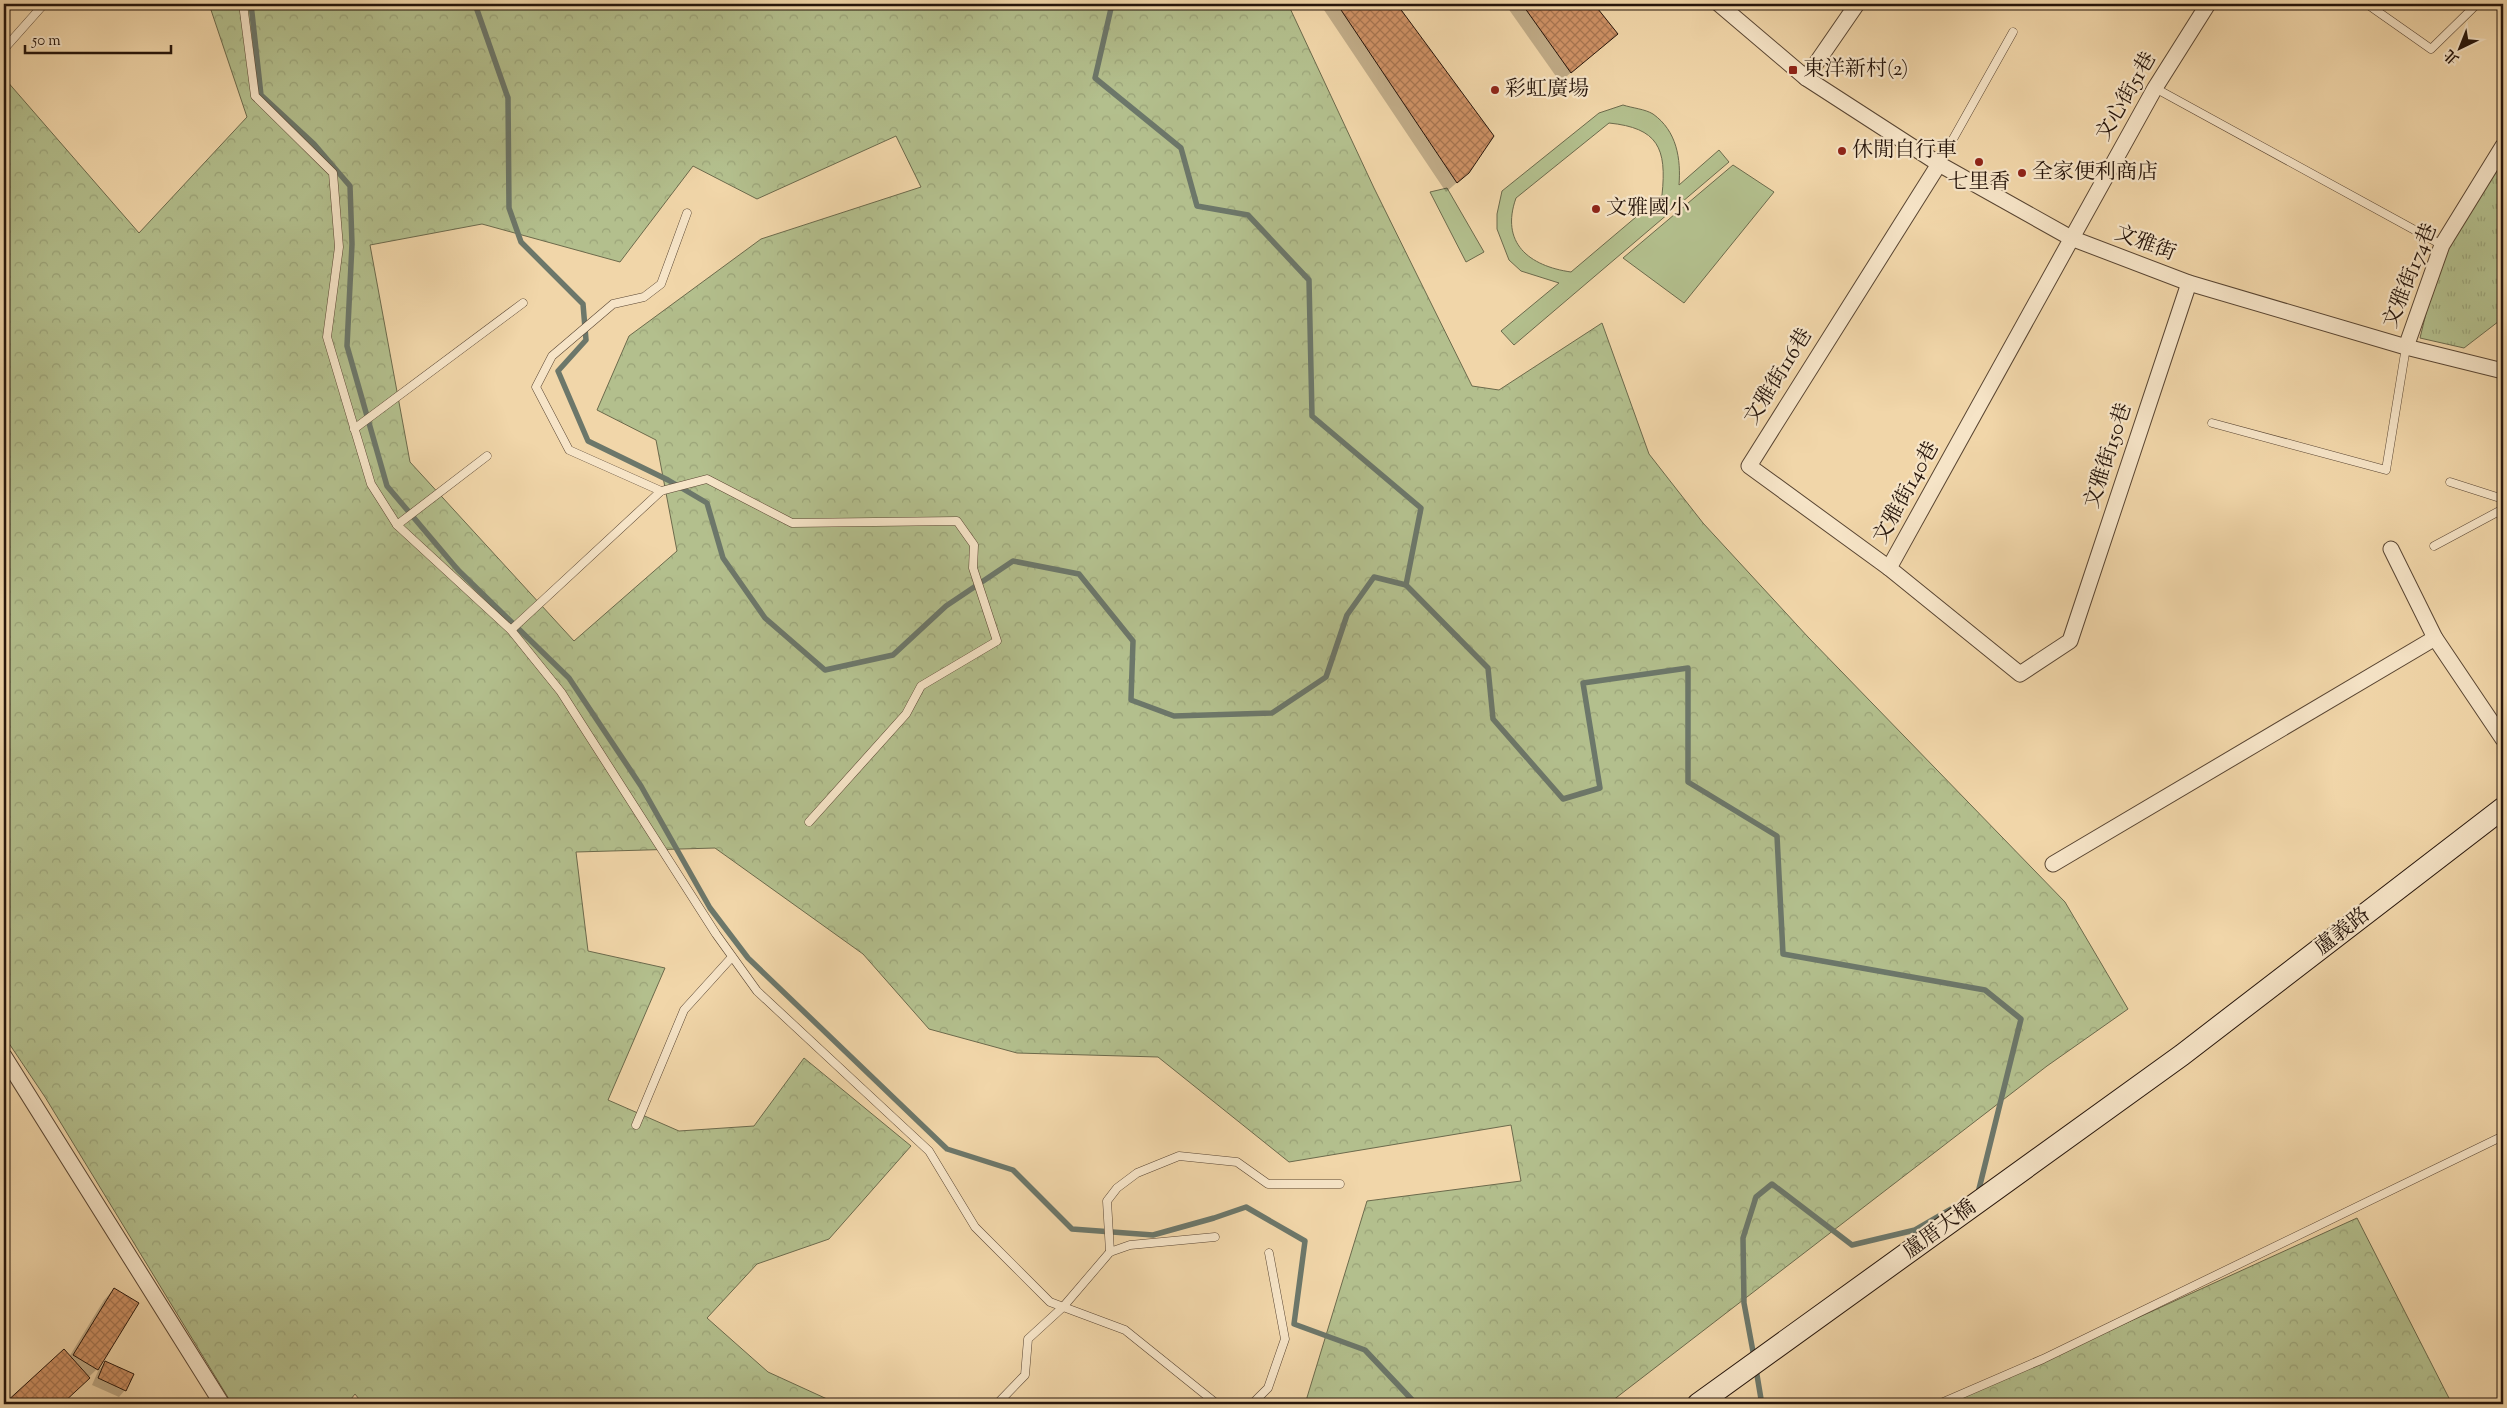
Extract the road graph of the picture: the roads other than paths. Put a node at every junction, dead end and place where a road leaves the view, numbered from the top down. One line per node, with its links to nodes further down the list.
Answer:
1 (44, 4): 9 (lane)
2 (243, 4): 22 (lane)
3 (1720, 4): 10 (street, 文雅街)
4 (1857, 4): 10 (street)
5 (2208, 4): 11 (street, 文心街51巷)
6 (2367, 4): 7 (lane)
7 (2477, 4)
8 (2013, 32): 13 (lane)
9 (4, 49)
10 (1806, 78): 13 (street, 文雅街)
11 (2155, 88): 15 (street, 文心街51巷); 16 (lane)
12 (2502, 148): 16 (street, 文雅街174巷)
13 (1939, 164): 15 (street, 文雅街); 31 (street, 文雅街116巷)
14 (687, 213): 25 (lane)
15 (2072, 238): 17 (street, 文雅街); 31 (street, 文雅街140巷)
16 (2442, 245): 19 (street, 文雅街174巷)
17 (2189, 284): 19 (street, 文雅街); 34 (street, 文雅街150巷)
18 (524, 303): 22 (lane)
19 (2406, 347): 20 (street, 文雅街); 21 (lane)
20 (2503, 371)
21 (2212, 423)
22 (357, 427): 28 (lane)
23 (487, 456): 28 (lane)
24 (2450, 482): 26 (lane)
25 (664, 490): 32 (lane); 37 (lane)
26 (2503, 499)
27 (2503, 509): 29 (lane)
28 (400, 523): 32 (lane)
29 (2434, 546)
30 (2391, 549): 33 (street)
31 (1890, 568): 34 (street, 文雅街140巷)
32 (512, 630): 39 (lane)
33 (2436, 638): 35 (street); 38 (street)
34 (2070, 641)
35 (2503, 739)
36 (2503, 808): 41 (street, 盧義路)
37 (809, 822)
38 (2053, 864)
39 (732, 956): 42 (lane); 48 (lane)
40 (4, 1056): 49 (street)
41 (2182, 1056): 53 (street, 盧厝大橋)
42 (636, 1125)
43 (2503, 1136): 54 (lane)
44 (1340, 1184): 46 (lane)
45 (1215, 1237): 46 (lane)
46 (1110, 1252): 48 (lane)
47 (1269, 1253): 52 (lane)
48 (1063, 1307): 50 (lane); 51 (lane)
49 (222, 1404)
50 (997, 1404)
51 (1217, 1404)
52 (1252, 1404)
53 (1698, 1404)
54 (1939, 1404)

